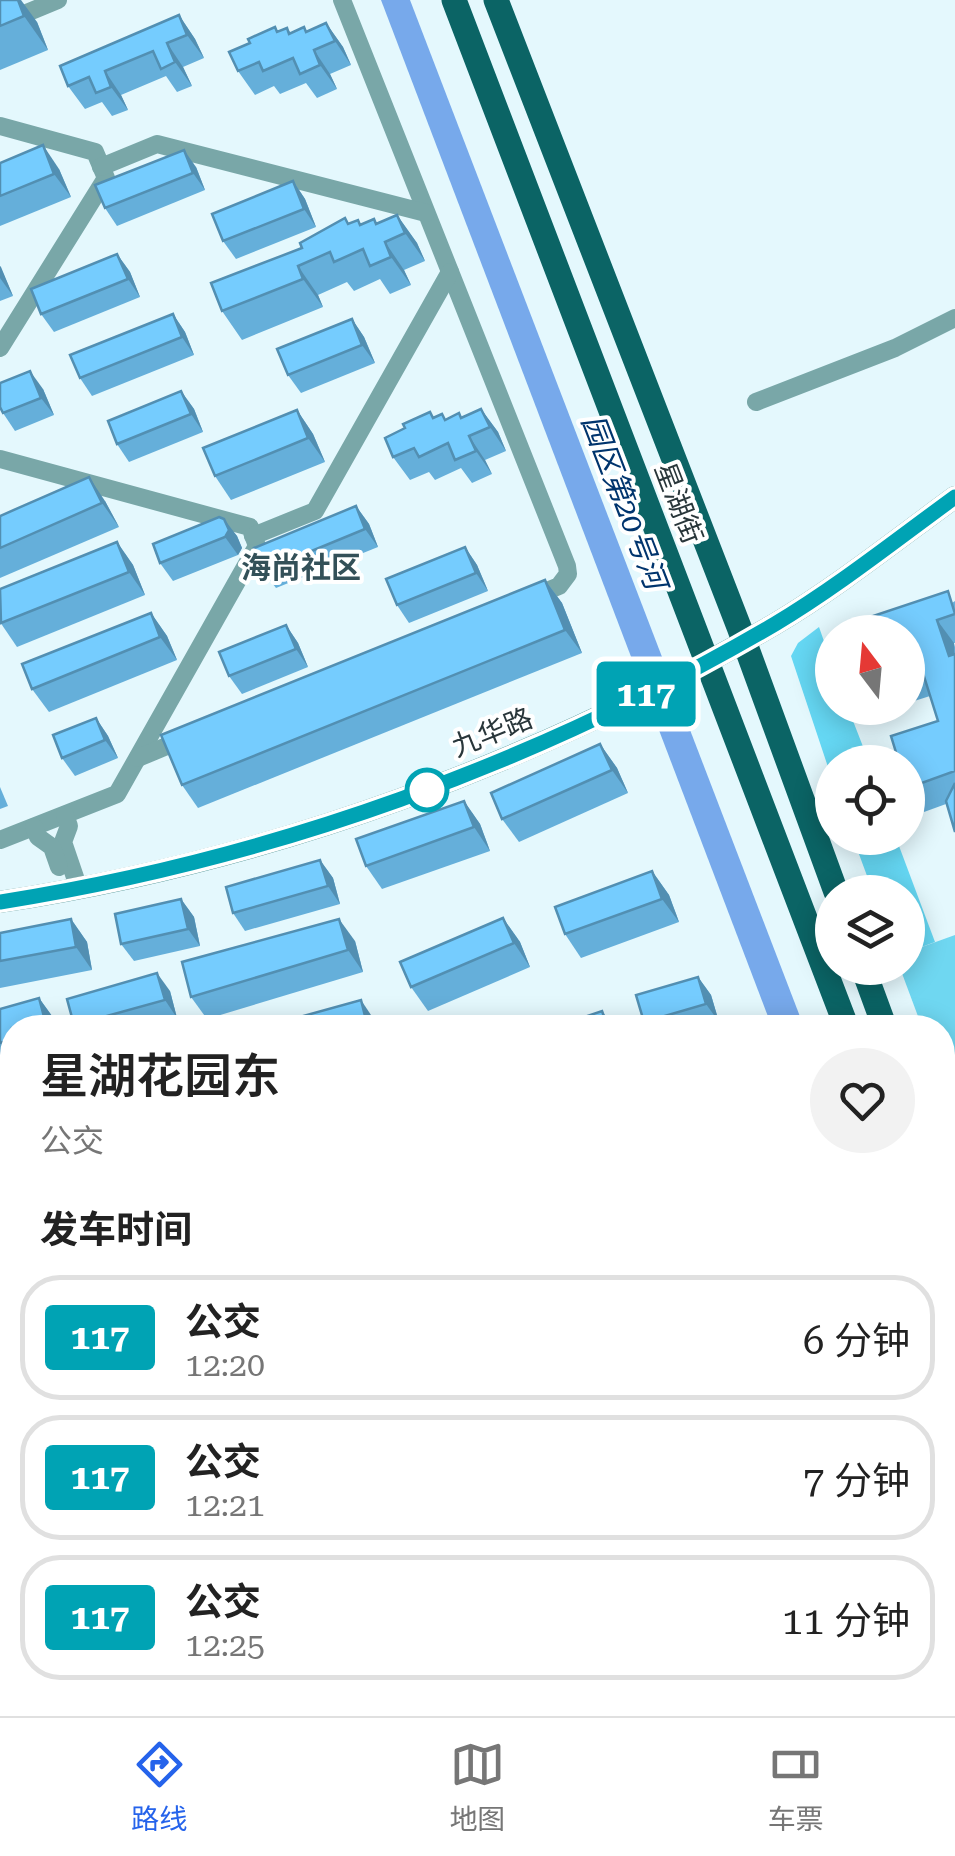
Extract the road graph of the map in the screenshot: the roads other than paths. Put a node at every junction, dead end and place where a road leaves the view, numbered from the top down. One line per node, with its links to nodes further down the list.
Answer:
1 (58, 0): 5 (street)
2 (342, 0): 8 (street)
3 (454, 0): 18 (main road, 星湖街)
4 (496, 0): 17 (main road, 星湖街)
5 (0, 24)
6 (0, 126): 7 (street)
7 (101, 167): 8 (street); 11 (street)
8 (426, 213): 9 (street)
9 (450, 272): 15 (street); 16 (street)
10 (951, 328): 12 (street)
11 (0, 348)
12 (756, 402)
13 (0, 459): 15 (street)
14 (955, 497): 17 (street, 九华路)
15 (253, 536): 20 (street)
16 (504, 608)
17 (744, 641): 18 (street, 九华路); 24 (main road, 星湖街)
18 (708, 660): 25 (street, 九华路); 28 (main road, 星湖街)
19 (211, 728): 20 (street)
20 (138, 758): 21 (street)
21 (65, 815): 22 (street); 25 (street)
22 (34, 827): 23 (street); 25 (street)
23 (0, 840)
24 (830, 875)
25 (73, 890): 26 (street, 九华路)
26 (0, 902)
27 (869, 985): 29 (main road)
28 (843, 1015)
29 (880, 1015)

